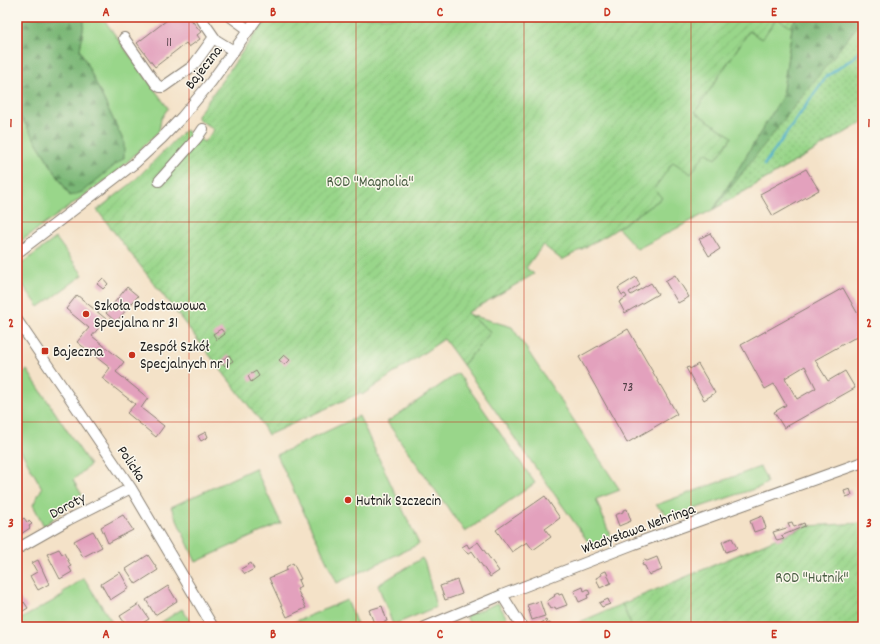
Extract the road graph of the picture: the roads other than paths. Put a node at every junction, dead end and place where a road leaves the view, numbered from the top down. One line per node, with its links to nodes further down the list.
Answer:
1 (200, 17): 5 (street)
2 (231, 17): 4 (street)
3 (258, 17): 4 (street, Bajeczna)
4 (249, 30): 7 (street, Bajeczna)
5 (214, 37): 6 (street); 7 (street)
6 (124, 38)
7 (234, 51): 10 (street, Bajeczna)
8 (204, 129): 9 (street)
9 (158, 181)
10 (17, 253)
11 (17, 320): 13 (street, Policka)
12 (863, 462): 15 (street, Władysława Nehringa)
13 (131, 488): 14 (street, Doroty); 16 (street, Policka)
14 (17, 549)
15 (502, 595): 17 (street, Władysława Nehringa); 18 (street)
16 (213, 627)
17 (425, 627)
18 (522, 627)

